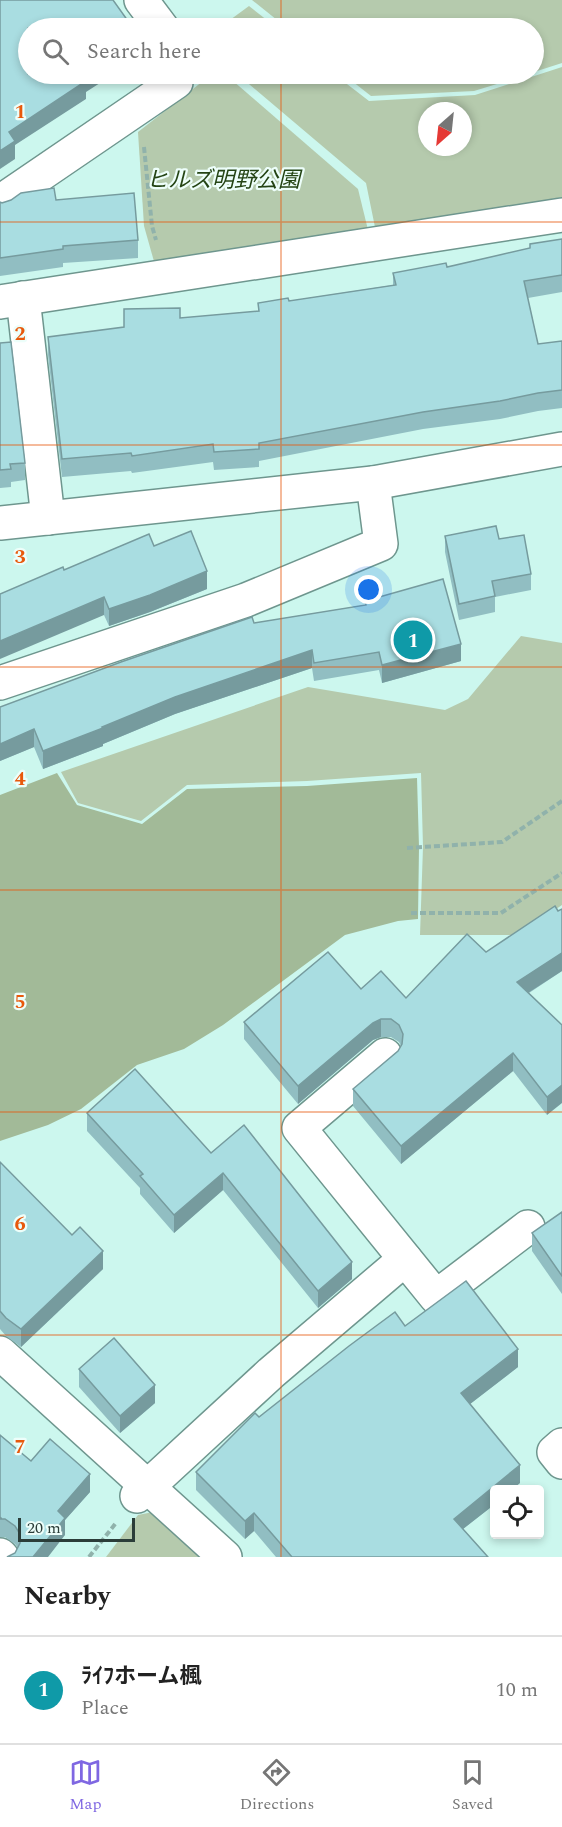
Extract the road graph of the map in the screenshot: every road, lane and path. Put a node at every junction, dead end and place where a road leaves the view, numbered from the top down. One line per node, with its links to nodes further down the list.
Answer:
1 (141, 0): 2 (street)
2 (154, 18)
3 (173, 84): 5 (street)
4 (144, 139): 7 (path)
5 (0, 202)
6 (562, 215): 7 (street)
7 (164, 276): 8 (street)
8 (11, 300): 11 (street)
9 (562, 449): 10 (street)
10 (373, 483): 11 (street); 13 (street)
11 (48, 518): 12 (street)
12 (0, 523)
13 (0, 683)
14 (562, 801): 15 (path)
15 (407, 848)
16 (562, 873): 17 (path)
17 (411, 913)
18 (385, 1055): 20 (street)
19 (528, 1227): 20 (street)
20 (405, 1259): 24 (street)
21 (0, 1353): 24 (street)
22 (562, 1445): 23 (street)
23 (562, 1462)
24 (141, 1491): 25 (street)
25 (225, 1557)

